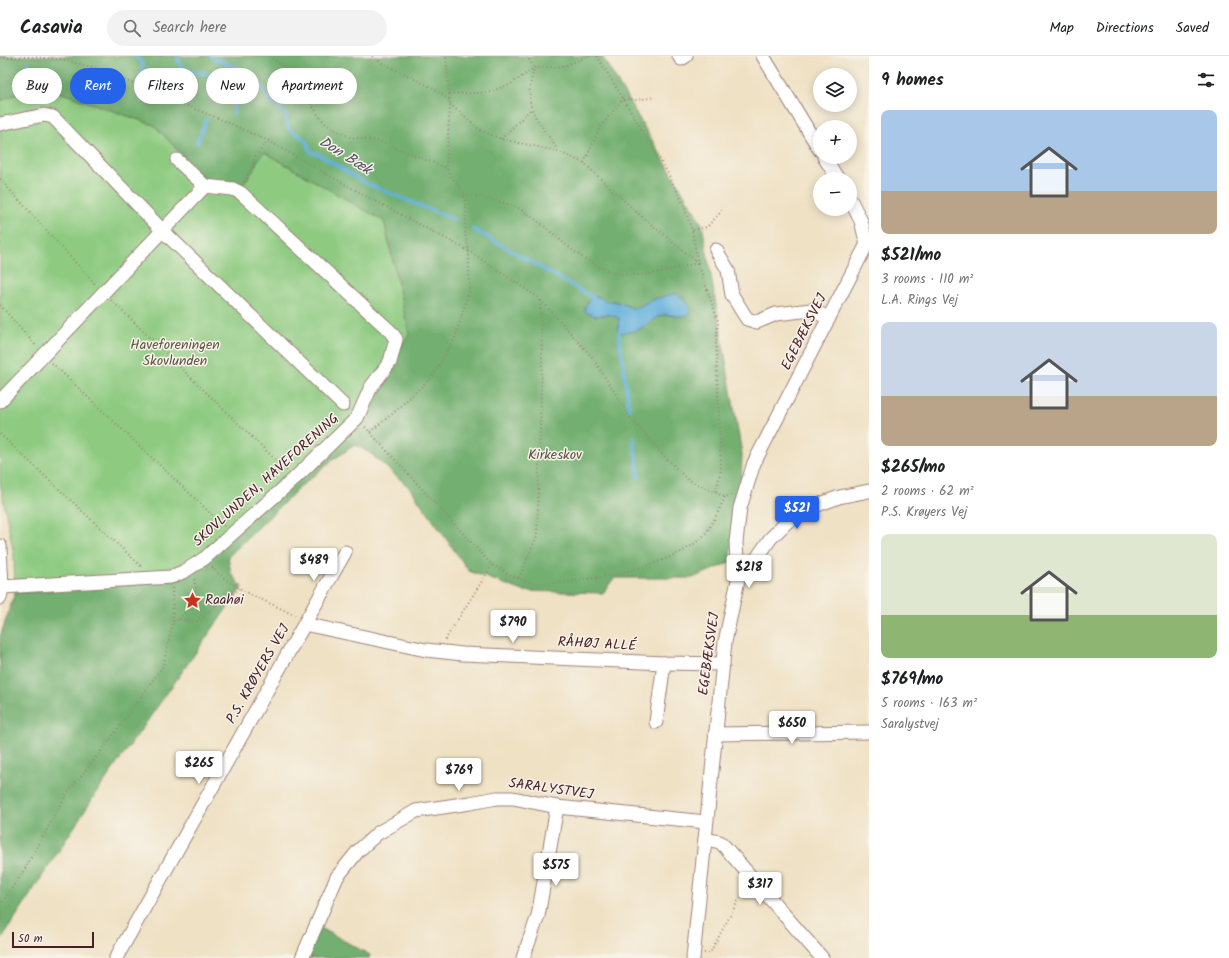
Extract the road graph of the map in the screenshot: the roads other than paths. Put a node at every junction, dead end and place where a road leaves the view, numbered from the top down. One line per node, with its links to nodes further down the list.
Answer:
1 (679, 56): 2 (street)
2 (686, 56)
3 (762, 56): 5 (street)
4 (0, 124): 11 (street)
5 (813, 139)
6 (177, 160): 7 (street)
7 (204, 186): 11 (street); 21 (street, SKOVLUNDEN, HAVEFORENING)
8 (857, 204): 9 (street)
9 (869, 208)
10 (857, 213): 12 (street)
11 (163, 231): 15 (street); 16 (street)
12 (868, 242): 14 (street, EGEBÆKSVEJ)
13 (716, 250): 14 (street)
14 (829, 318): 20 (street, EGEBÆKSVEJ)
15 (0, 401)
16 (343, 405)
17 (869, 491): 20 (street)
18 (0, 546): 21 (street)
19 (345, 552): 22 (street, P.S. KRØYERS VEJ)
20 (738, 568): 24 (street, EGEBÆKSVEJ)
21 (1, 593)
22 (304, 624): 23 (street, RÅHØJ ALLÉ); 32 (street, P.S. KRØYERS VEJ)
23 (664, 663): 24 (street, RÅHØJ ALLÉ); 25 (street)
24 (723, 664): 27 (street, EGEBÆKSVEJ)
25 (656, 722)
26 (869, 732): 27 (street)
27 (715, 734): 29 (street, EGEBÆKSVEJ)
28 (557, 806): 29 (street, SARALYSTVEJ); 33 (street, SARALYSTVEJ); 34 (street)
29 (706, 822): 30 (street, EGEBÆKSVEJ)
30 (705, 839): 31 (street, EGEBÆKSVEJ); 35 (street)
31 (693, 955)
32 (116, 958)
33 (302, 958)
34 (523, 958)
35 (822, 958)

